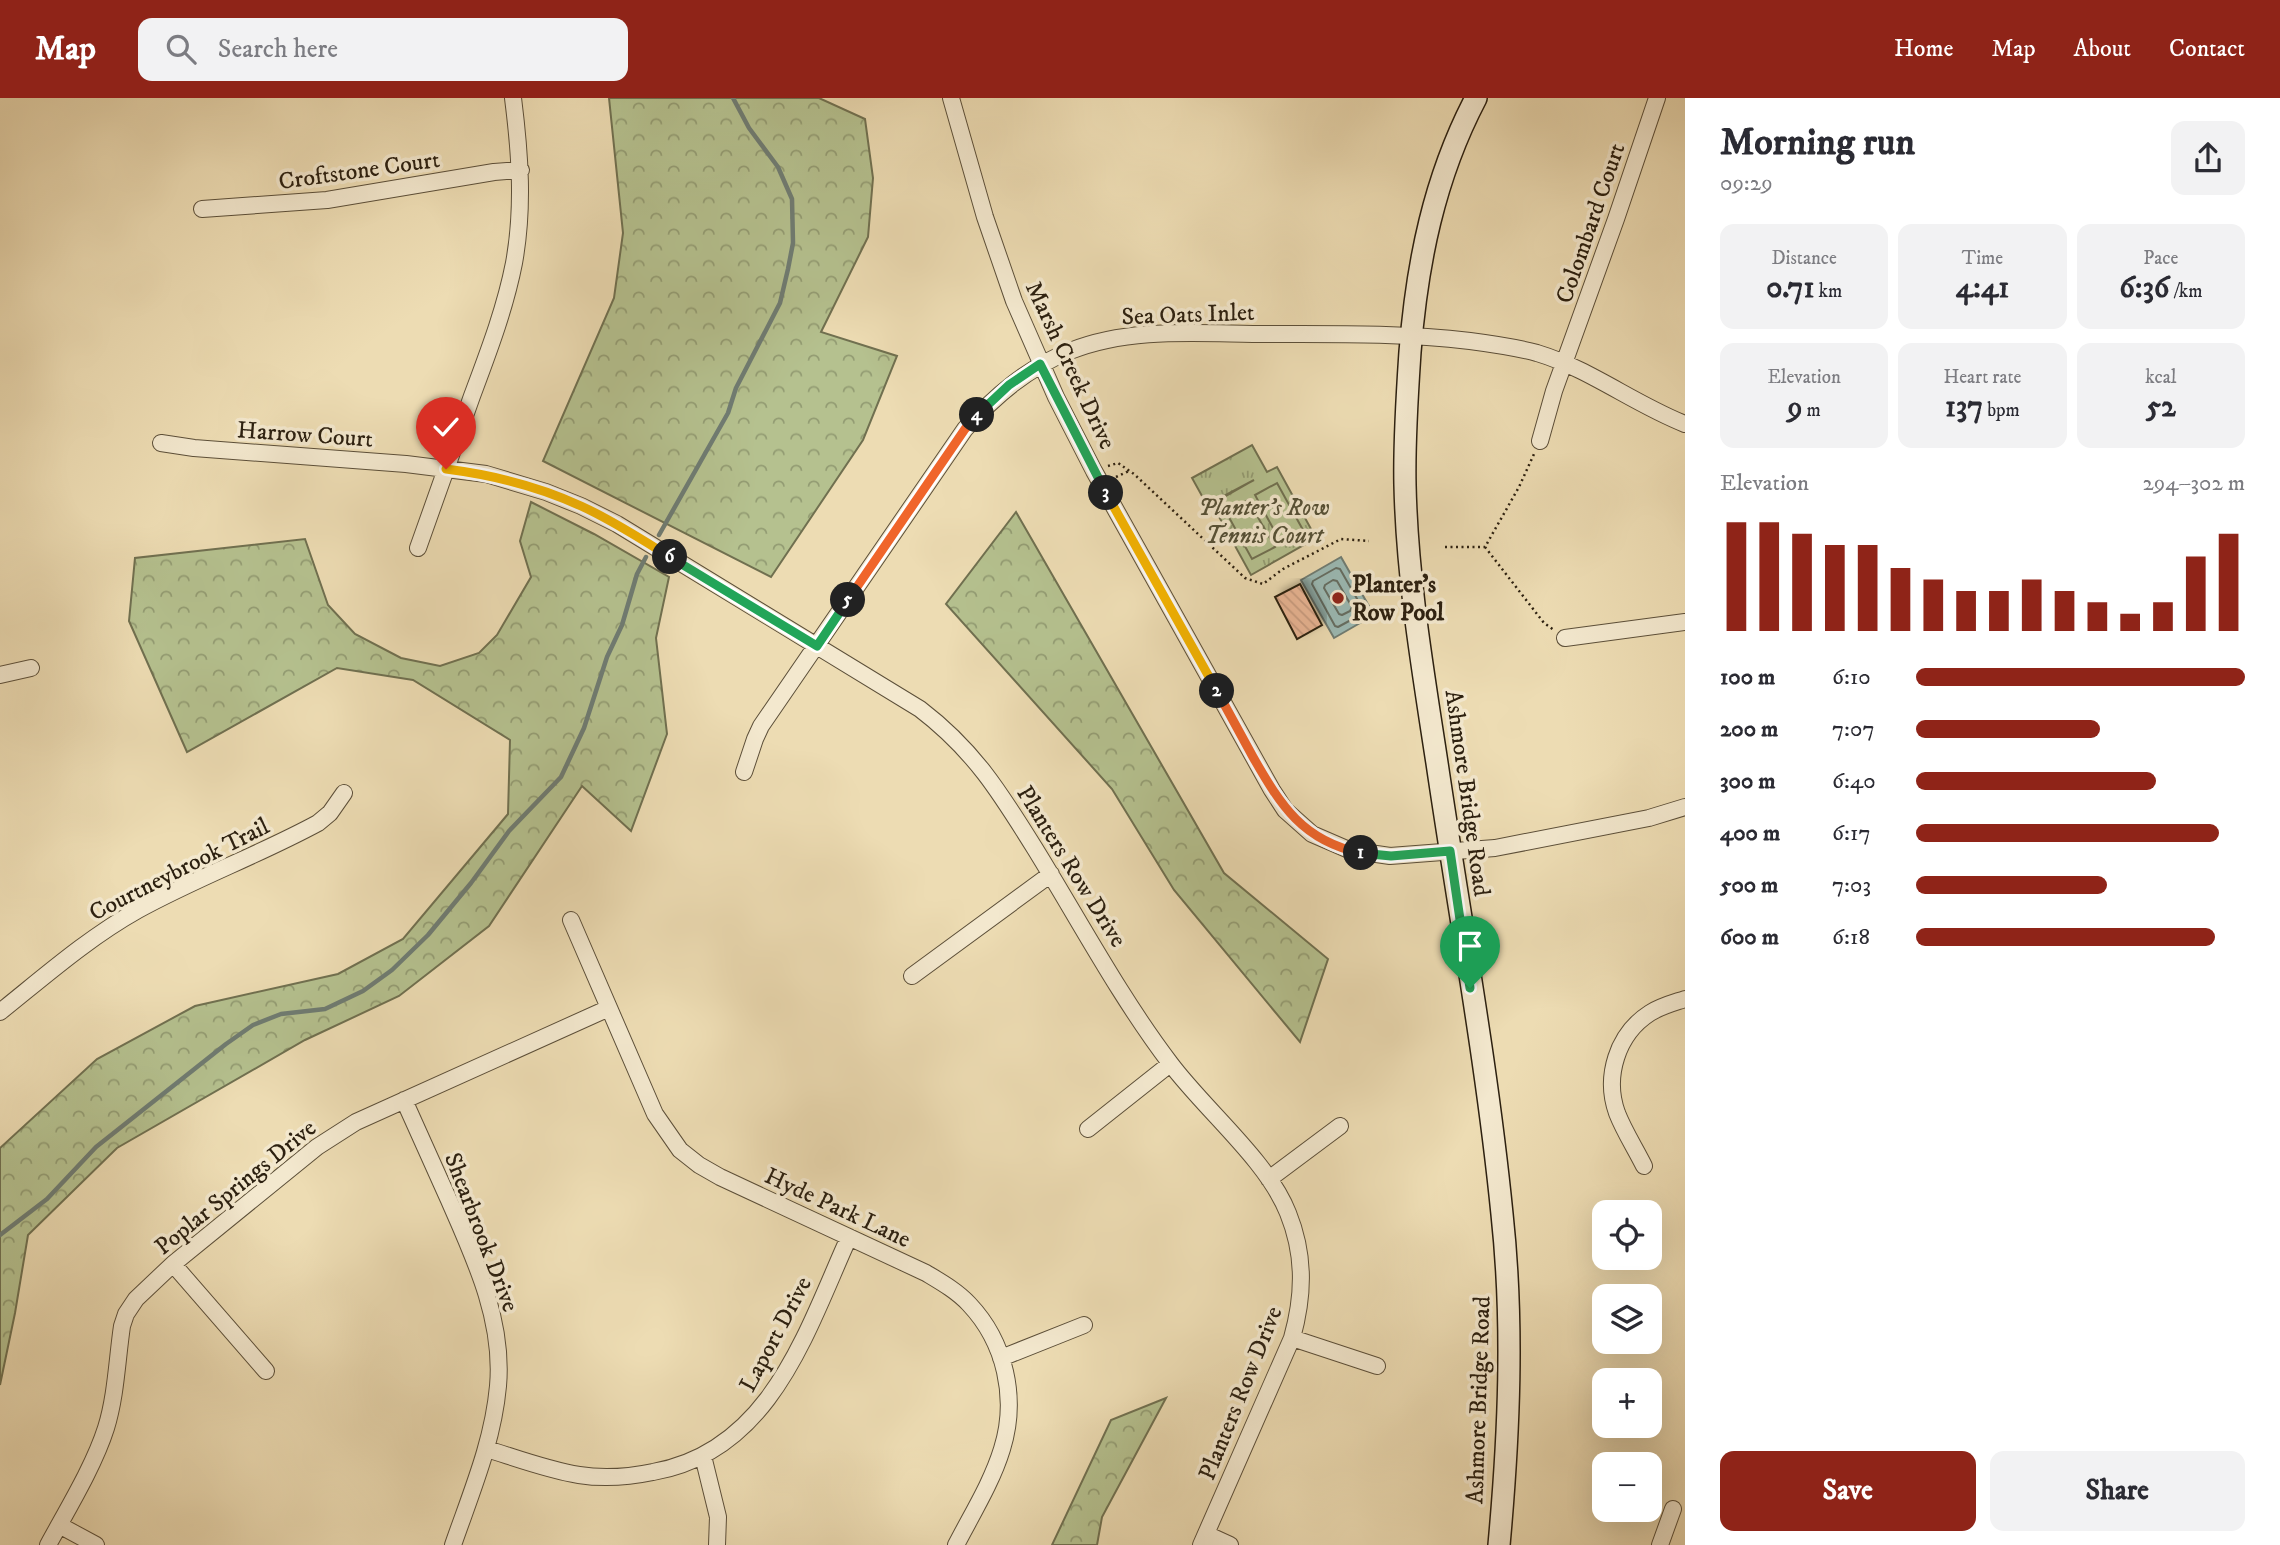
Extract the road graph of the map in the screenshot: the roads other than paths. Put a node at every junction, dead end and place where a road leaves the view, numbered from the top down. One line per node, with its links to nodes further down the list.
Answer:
1 (513, 98): 5 (street)
2 (951, 98): 9 (street, Marsh Creek Drive)
3 (1476, 98): 7 (main road, Ashmore Bridge Road)
4 (1657, 98): 8 (street, Colombard Court)
5 (521, 170): 6 (street, Croftstone Court); 13 (street)
6 (202, 209)
7 (1411, 336): 8 (street, Sea Oats Inlet); 9 (street, Sea Oats Inlet); 23 (main road, Ashmore Bridge Road)
8 (1564, 362): 10 (street, Sea Oats Inlet); 11 (street, Colombard Court)
9 (1040, 364): 17 (street, Sea Oats Inlet); 23 (street, Marsh Creek Drive)
10 (1685, 424)
11 (1540, 442)
12 (161, 443): 13 (street, Harrow Court)
13 (446, 469): 14 (street); 17 (street, Planters Row Drive)
14 (418, 548)
15 (1685, 622): 16 (street)
16 (1565, 638)
17 (817, 646): 20 (street, Sea Oats Inlet); 24 (street, Planters Row Drive)
18 (31, 668): 19 (street)
19 (0, 675)
20 (744, 772)
21 (344, 793): 29 (street, Courtneybrook Trail)
22 (1685, 807): 23 (street, Marsh Creek Drive)
23 (1450, 851): 54 (main road, Ashmore Bridge Road)
24 (1051, 874): 26 (street); 30 (street, Planters Row Drive)
25 (571, 920): 28 (street, Hyde Park Lane)
26 (912, 976)
27 (1685, 999): 34 (street)
28 (609, 1008): 31 (street, Poplar Springs Drive); 36 (street, Hyde Park Lane)
29 (0, 1012)
30 (1170, 1064): 33 (street); 35 (street, Planters Row Drive)
31 (404, 1100): 37 (street, Poplar Springs Drive); 43 (street, Shearbrook Drive)
32 (1340, 1126): 35 (street)
33 (1088, 1129)
34 (1644, 1166)
35 (1269, 1179): 39 (street, Planters Row Drive)
36 (849, 1237): 40 (street, Hyde Park Lane); 44 (street, Laport Drive)
37 (173, 1264): 42 (street); 46 (street, Poplar Springs Drive)
38 (1084, 1325): 40 (street)
39 (1292, 1338): 41 (street); 47 (street, Planters Row Drive)
40 (1001, 1358): 52 (street, Hyde Park Lane)
41 (1377, 1366)
42 (266, 1371)
43 (487, 1449): 44 (street, Laport Drive); 50 (street, Shearbrook Drive)
44 (704, 1456): 51 (street)
45 (1673, 1509): 55 (street)
46 (59, 1525): 48 (street, Poplar Springs Drive); 49 (street)
47 (1203, 1540): 53 (street)
48 (48, 1545)
49 (96, 1545)
50 (453, 1545)
51 (717, 1545)
52 (956, 1545)
53 (1230, 1545)
54 (1499, 1545)
55 (1660, 1545)

